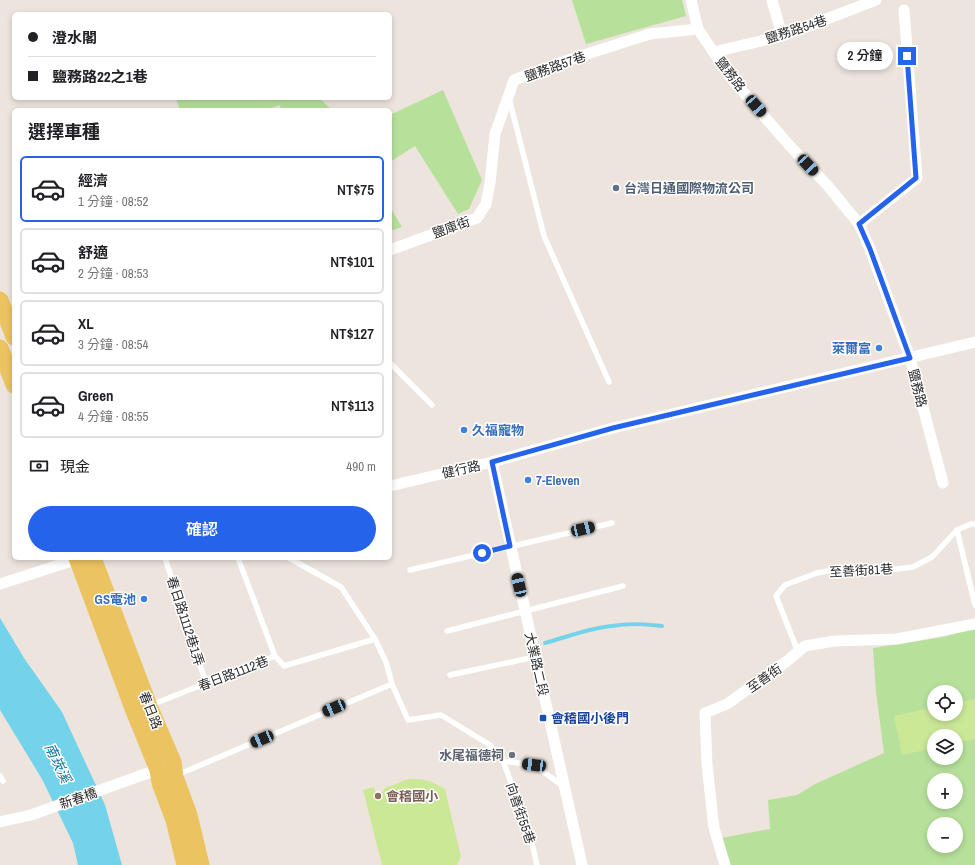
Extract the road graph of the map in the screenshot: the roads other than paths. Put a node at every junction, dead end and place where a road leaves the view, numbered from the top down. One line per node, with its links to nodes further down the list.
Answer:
1 (691, 0): 7 (street, 鹽務路)
2 (772, 0): 8 (street)
3 (846, 0): 6 (street)
4 (876, 0): 6 (street, 鹽務路54巷)
5 (904, 10): 12 (street)
6 (849, 11): 8 (street, 鹽務路54巷)
7 (698, 29): 9 (street, 鹽務路); 10 (street, 鹽務路57巷)
8 (782, 36): 9 (street, 鹽務路54巷)
9 (714, 52): 12 (street, 鹽務路)
10 (509, 96): 11 (street, 鹽務路57巷); 21 (lane)
11 (490, 183): 13 (street, 鹽庫街)
12 (859, 224): 18 (street, 鹽務路)
13 (392, 249)
14 (0, 300): 15 (main road)
15 (12, 332)
16 (975, 342): 18 (street, 健行路)
17 (0, 348): 20 (main road)
18 (910, 358): 23 (street, 健行路); 24 (street, 鹽務路)
19 (392, 366): 22 (lane)
20 (12, 380)
21 (609, 382)
22 (432, 405)
23 (492, 462): 25 (street, 健行路); 29 (street, 大業路二段)
24 (943, 483)
25 (392, 486)
26 (612, 523): 29 (lane)
27 (975, 524): 28 (lane)
28 (957, 530): 38 (lane); 44 (lane, 至善街81巷)
29 (510, 546): 35 (lane); 39 (street, 大業路二段)
30 (76, 560): 36 (street)
31 (83, 560): 49 (main road, 春日路)
32 (166, 560): 47 (lane, 春日路1112巷1弄)
33 (239, 560): 45 (lane)
34 (293, 560): 42 (lane)
35 (410, 570)
36 (0, 584)
37 (623, 586): 39 (lane)
38 (975, 605)
39 (525, 611): 41 (lane); 43 (street, 大業路二段)
40 (975, 624): 44 (street, 至善街)
41 (447, 631)
42 (375, 638): 45 (lane, 春日路1112巷); 48 (lane)
43 (534, 650): 46 (lane); 52 (street, 大業路二段)
44 (798, 652): 58 (street, 至善街)
45 (276, 656): 47 (lane, 春日路1112巷)
46 (450, 675)
47 (206, 683): 49 (lane, 春日路1112巷)
48 (392, 684): 50 (lane, 向善街55巷); 51 (lane)
49 (142, 708): 51 (main road, 春日路)
50 (503, 761): 52 (lane); 56 (lane, 向善街55巷)
51 (167, 773): 53 (street, 新春橋); 54 (main road, 春日路); 55 (main road, 春日路)
52 (565, 787): 57 (street, 大業路二段)
53 (0, 822)
54 (185, 865)
55 (201, 865)
56 (537, 865)
57 (582, 865)
58 (725, 865)

